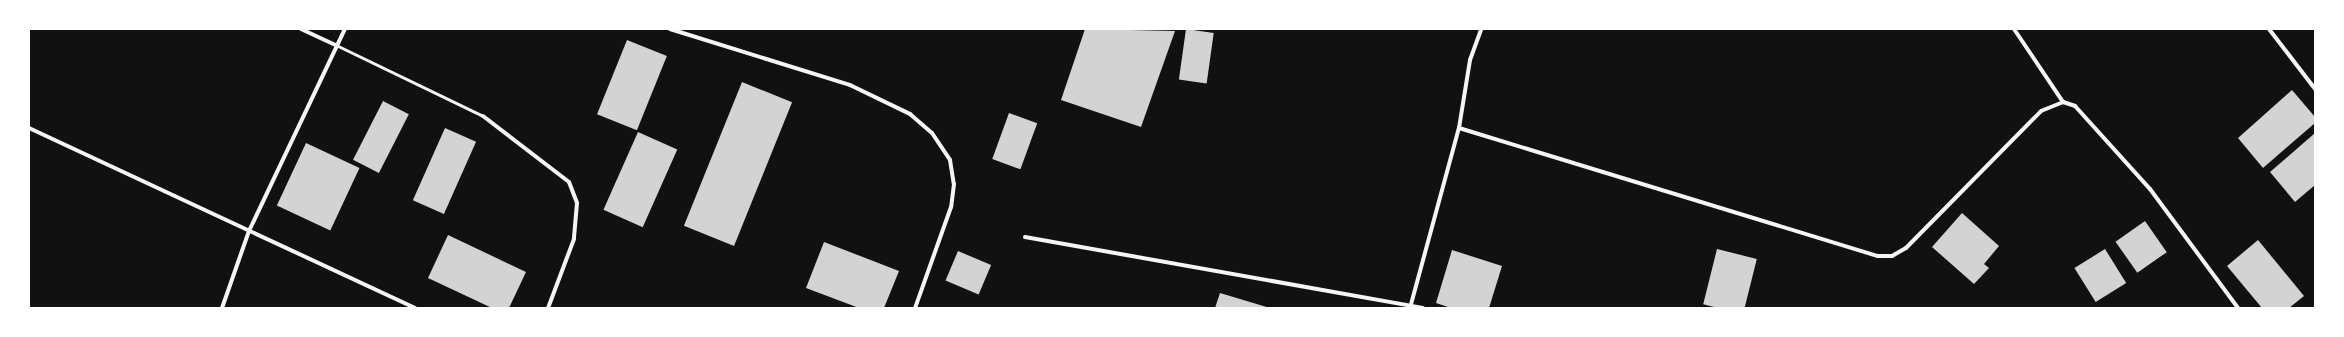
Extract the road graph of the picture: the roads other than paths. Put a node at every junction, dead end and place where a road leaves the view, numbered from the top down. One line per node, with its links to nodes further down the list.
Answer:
1 (301, 29): 7 (street)
2 (345, 29): 7 (street)
3 (670, 29): 19 (street)
4 (1480, 29): 12 (street)
5 (2014, 29): 9 (street)
6 (2269, 29): 8 (street)
7 (336, 45): 10 (lane); 13 (street)
8 (2315, 89)
9 (2063, 102): 12 (street); 21 (street)
10 (483, 116): 18 (street)
11 (29, 128): 13 (street)
12 (1459, 128): 15 (street)
13 (249, 231): 16 (street); 17 (street)
14 (1025, 236): 15 (street)
15 (1411, 306): 20 (street)
16 (222, 308)
17 (415, 308)
18 (548, 308)
19 (915, 308)
20 (1423, 308)
21 (2238, 308)

